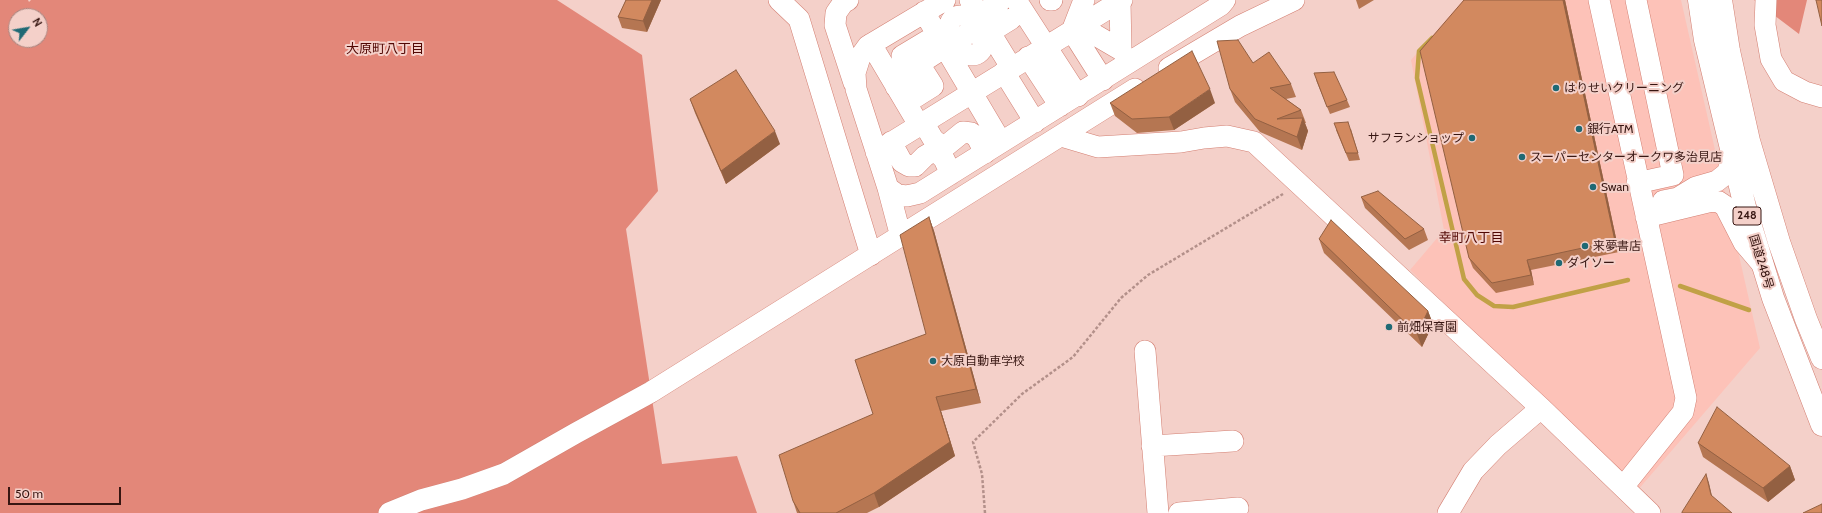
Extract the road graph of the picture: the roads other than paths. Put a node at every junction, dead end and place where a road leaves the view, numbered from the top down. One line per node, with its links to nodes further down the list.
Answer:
1 (779, 0): 38 (street)
2 (848, 0): 20 (street)
3 (1084, 0): 15 (street)
4 (1599, 0): 34 (street)
5 (1636, 0): 34 (street)
6 (1699, 0): 32 (highway, 国道248号 / 248)
7 (1721, 0): 41 (highway, 国道248号 / 248)
8 (1766, 0): 25 (street)
9 (1289, 1): 29 (street)
10 (1114, 2): 15 (street); 15 (street)
11 (1225, 2): 19 (street)
12 (1009, 7): 14 (street); 18 (street)
13 (943, 10): 16 (street); 17 (street); 18 (street)
14 (980, 16): 18 (street)
15 (1076, 28): 18 (street); 19 (street)
16 (941, 41): 21 (street); 22 (street)
17 (871, 44): 20 (street); 22 (street)
18 (1017, 64): 21 (street); 23 (street); 23 (street); 24 (street)
19 (1103, 80): 24 (street)
20 (856, 90): 30 (street)
21 (972, 92): 28 (street); 31 (street)
22 (901, 95): 28 (street)
23 (1028, 95): 26 (street); 27 (street)
24 (1078, 96): 26 (street)
25 (1822, 97)
26 (1060, 106): 27 (street)
27 (1035, 122): 31 (street)
28 (921, 123): 30 (street); 31 (street)
29 (1061, 136): 37 (street); 42 (street)
30 (884, 147): 33 (street); 35 (street)
31 (993, 147): 33 (street)
32 (1733, 158): 36 (street); 39 (highway, 国道248号 / 248)
33 (951, 174): 35 (street)
34 (1637, 182): 36 (street)
35 (888, 188): 37 (street)
36 (1644, 211): 39 (street); 46 (street)
37 (901, 237): 38 (street)
38 (871, 255): 48 (street)
39 (1761, 263): 43 (highway, 国道248号 / 248)
40 (1145, 351): 45 (street)
41 (1822, 358)
42 (1541, 408): 46 (street); 51 (street)
43 (1822, 424)
44 (1233, 440): 45 (street)
45 (1152, 446): 49 (street)
46 (1622, 487): 52 (street)
47 (1238, 508): 50 (street)
48 (389, 513)
49 (1158, 513)
50 (1179, 513)
51 (1448, 513)
52 (1650, 513)

